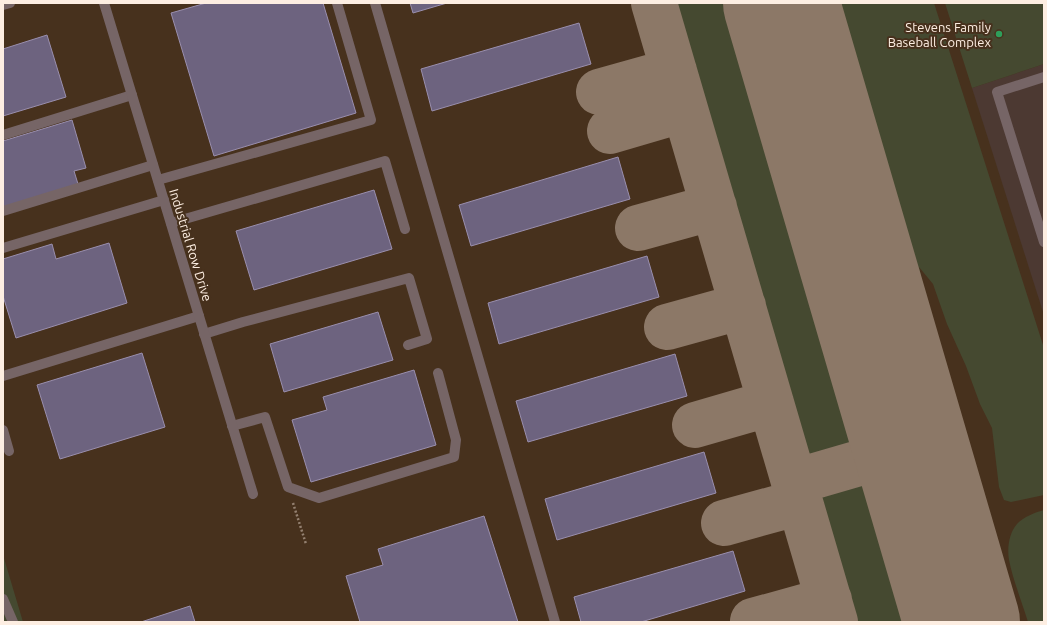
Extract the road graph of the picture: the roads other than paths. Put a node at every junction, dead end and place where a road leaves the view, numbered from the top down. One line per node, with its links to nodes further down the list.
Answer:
1 (10, 3): 5 (street)
2 (106, 3): 7 (street, Industrial Row Drive)
3 (337, 3): 10 (street)
4 (375, 3): 28 (street)
5 (3, 5)
6 (1044, 77): 15 (street)
7 (132, 95): 8 (street); 9 (street, Industrial Row Drive)
8 (3, 135)
9 (153, 165): 10 (street, Industrial Row Drive); 12 (street)
10 (158, 180): 11 (street, Industrial Row Drive)
11 (164, 200): 13 (street, Industrial Row Drive); 16 (street)
12 (3, 211)
13 (171, 223): 14 (street); 17 (street, Industrial Row Drive)
14 (405, 229)
15 (1044, 242)
16 (3, 248)
17 (199, 316): 18 (street, Industrial Row Drive); 21 (street)
18 (204, 334): 19 (street); 22 (street, Industrial Row Drive)
19 (408, 344)
20 (438, 373): 22 (street)
21 (3, 376)
22 (232, 426): 25 (street, Industrial Row Drive)
23 (3, 430): 24 (street)
24 (9, 451)
25 (253, 494)
26 (3, 599): 27 (street)
27 (13, 622)
28 (555, 622)

